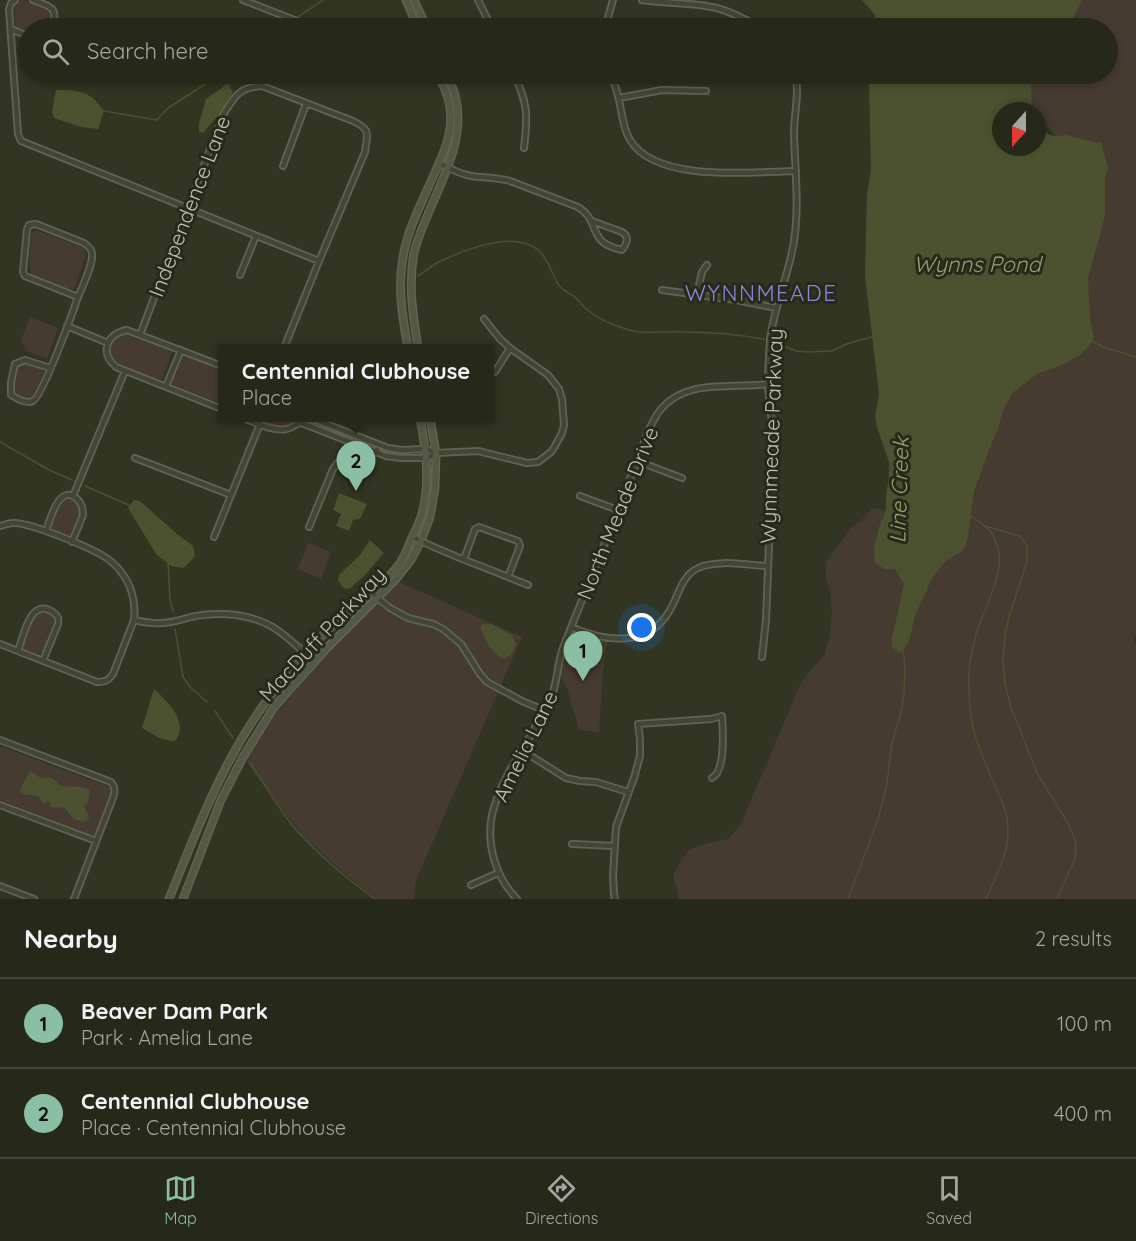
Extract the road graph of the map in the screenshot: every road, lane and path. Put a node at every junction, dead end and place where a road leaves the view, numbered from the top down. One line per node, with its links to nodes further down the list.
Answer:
1 (15, 0): 16 (street)
2 (33, 0): 9 (street)
3 (243, 0): 10 (street)
4 (406, 0): 11 (street)
5 (414, 0): 12 (street)
6 (478, 0): 13 (street)
7 (613, 0): 14 (street)
8 (642, 0): 15 (street)
9 (56, 18)
10 (289, 18)
11 (414, 18)
12 (422, 18)
13 (487, 18)
14 (608, 18)
15 (740, 18)
16 (11, 29): 17 (street); 31 (street)
17 (18, 32)
18 (442, 84): 27 (street)
19 (451, 84): 29 (street)
20 (518, 84): 26 (street)
21 (614, 84): 24 (street)
22 (797, 84): 30 (street, Wynnmeade Parkway)
23 (706, 92): 24 (street)
24 (619, 98): 30 (street)
25 (306, 104): 28 (street); 31 (street, Independence Lane); 34 (street, Independence Lane)
26 (524, 148)
27 (439, 163): 29 (street); 46 (street)
28 (283, 166)
29 (448, 168): 32 (street); 47 (street)
30 (796, 171): 40 (street, Wynnmeade Parkway)
31 (186, 208): 33 (street); 43 (street, Independence Lane)
32 (592, 221): 32 (street)
33 (256, 236): 34 (street); 36 (street)
34 (319, 261): 45 (street, Independence Lane)
35 (707, 265): 38 (street)
36 (240, 275)
37 (662, 290): 38 (street)
38 (697, 294): 40 (street)
39 (78, 297): 39 (street); 42 (street)
40 (776, 308): 54 (street, Wynnmeade Parkway)
41 (484, 319): 48 (street)
42 (67, 326): 44 (street); 51 (street)
43 (140, 335): 44 (street); 49 (street)
44 (108, 343): 52 (street)
45 (286, 344)
46 (407, 344)
47 (417, 344)
48 (510, 348): 53 (street); 67 (street)
49 (181, 350): 50 (street); 55 (street)
50 (218, 364)
51 (50, 368): 51 (street)
52 (125, 371): 55 (street); 74 (street)
53 (495, 372)
54 (768, 384): 70 (street, North Meade Drive); 84 (street, Wynnmeade Parkway)
55 (166, 386): 56 (street)
56 (218, 407)
57 (255, 422): 63 (street)
58 (298, 422): 63 (street)
59 (306, 422): 66 (street)
60 (323, 422): 64 (street)
61 (421, 422): 65 (street, MacDuff Parkway)
62 (431, 422): 67 (street, MacDuff Parkway)
63 (260, 424): 72 (street)
64 (379, 445): 65 (street); 66 (street)
65 (426, 449): 67 (street); 69 (street, MacDuff Parkway)
66 (376, 451): 69 (street); 77 (street)
67 (436, 453): 69 (street); 82 (street, MacDuff Parkway)
68 (135, 458): 72 (street)
69 (427, 458): 80 (street, MacDuff Parkway)
70 (637, 460): 71 (street); 75 (street, North Meade Drive)
71 (682, 478)
72 (231, 495): 79 (street)
73 (580, 495): 75 (street)
74 (73, 496): 78 (street); 81 (street)
75 (618, 510): 90 (street, North Meade Drive)
76 (0, 526): 78 (street)
77 (309, 527)
78 (46, 531): 81 (street)
79 (214, 537)
80 (413, 537): 82 (street); 87 (street, MacDuff Parkway)
81 (72, 542): 89 (street)
82 (421, 542): 83 (street); 88 (street, MacDuff Parkway)
83 (464, 559): 85 (street); 85 (street)
84 (767, 566): 90 (street); 94 (street, Wynnmeade Parkway)
85 (508, 577): 86 (street)
86 (528, 585)
87 (370, 594): 88 (street); 93 (street, MacDuff Parkway)
88 (378, 598): 97 (street, MacDuff Parkway); 98 (street)
89 (134, 620): 93 (street); 96 (street)
90 (572, 627): 95 (street, North Meade Drive)
91 (0, 644): 92 (street)
92 (18, 651): 96 (street); 96 (street)
93 (305, 654): 97 (street); 112 (street, MacDuff Parkway)
94 (762, 657)
95 (560, 658): 98 (street, Amelia Lane)
96 (44, 661)
97 (314, 662): 113 (street, MacDuff Parkway)
98 (544, 710): 100 (street, Amelia Lane)
99 (0, 740): 104 (street)
100 (523, 751): 102 (street); 107 (street, Amelia Lane)
101 (712, 778): 102 (street)
102 (628, 792): 106 (street)
103 (0, 805): 104 (street)
104 (96, 841): 111 (street)
105 (572, 844): 106 (street)
106 (615, 846): 115 (street)
107 (498, 873): 108 (street); 114 (street, Amelia Lane)
108 (471, 885)
109 (0, 886): 110 (street)
110 (34, 899)
111 (74, 899)
112 (168, 899)
113 (183, 899)
114 (517, 899)
115 (615, 899)

